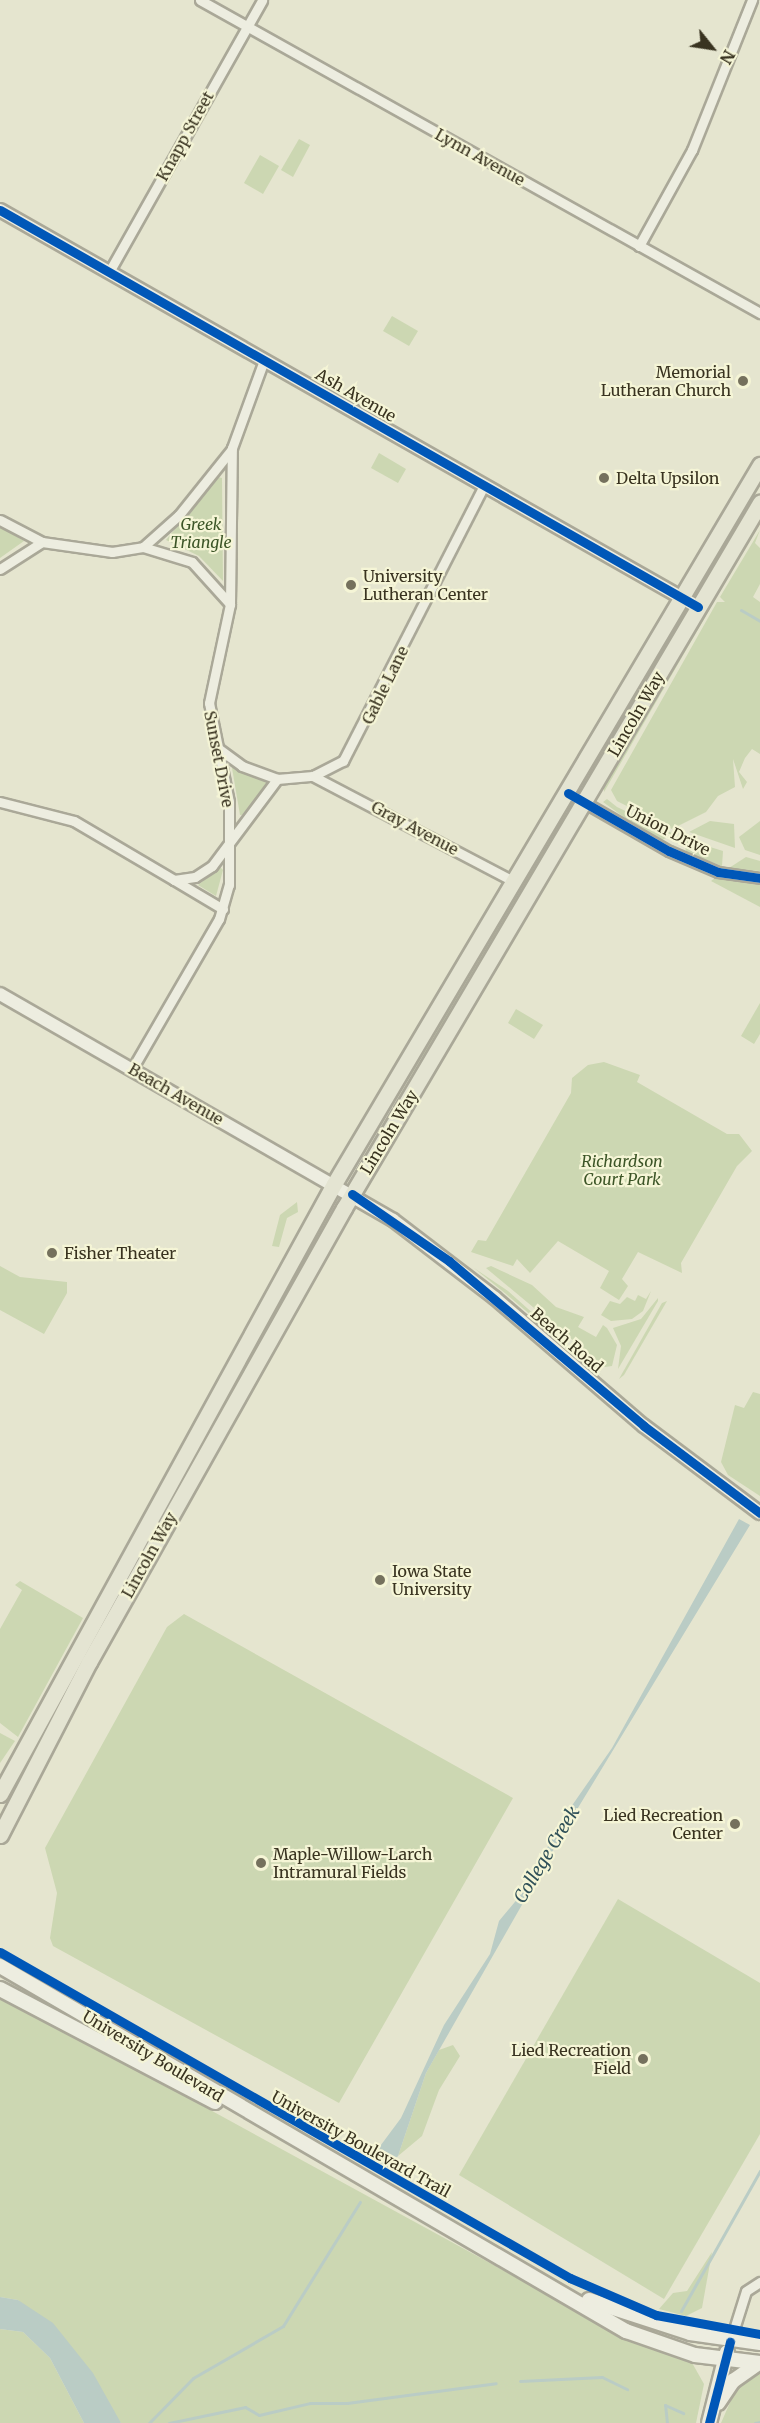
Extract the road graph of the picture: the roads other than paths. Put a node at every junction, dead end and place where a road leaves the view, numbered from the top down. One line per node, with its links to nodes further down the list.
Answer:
1 (200, 0): 4 (street, Lynn Avenue)
2 (262, 0): 4 (street, Knapp Street)
3 (752, 0): 6 (street)
4 (247, 27): 6 (street, Lynn Avenue); 7 (street, Knapp Street)
5 (0, 210): 7 (street, Ash Avenue)
6 (639, 246): 8 (street, Lynn Avenue)
7 (109, 272): 9 (street, Ash Avenue)
8 (760, 313)
9 (264, 360): 10 (street, Sunset Drive); 12 (street, Ash Avenue)
10 (232, 448): 16 (street); 19 (street, Sunset Drive)
11 (760, 465): 18 (main road, Lincoln Way)
12 (484, 485): 18 (street, Ash Avenue); 22 (street, Gable Lane)
13 (760, 503): 20 (main road, Lincoln Way)
14 (0, 520): 15 (street)
15 (42, 542): 16 (street); 17 (street)
16 (143, 547): 19 (street)
17 (0, 569)
18 (679, 596): 20 (street, Ash Avenue); 24 (main road, Lincoln Way)
19 (230, 604): 21 (street, Sunset Drive)
20 (698, 607): 26 (main road, Lincoln Way)
21 (219, 749): 23 (street, Gable Lane); 29 (street, Sunset Drive)
22 (313, 776): 23 (street, Gable Lane); 32 (street, Gray Avenue)
23 (277, 779): 29 (street)
24 (568, 793): 26 (street, Union Drive); 32 (main road, Lincoln Way)
25 (0, 802): 27 (street)
26 (585, 803): 30 (street, Union Drive); 37 (main road, Lincoln Way)
27 (12, 806): 28 (street); 31 (street)
28 (0, 809)
29 (232, 838): 31 (street); 33 (street, Sunset Drive)
30 (760, 878)
31 (174, 880): 33 (street)
32 (514, 882): 36 (main road, Lincoln Way)
33 (223, 909): 35 (street, Sunset Drive)
34 (0, 994): 35 (street, Beach Avenue)
35 (132, 1069): 36 (street, Beach Avenue)
36 (334, 1184): 37 (street, Beach Avenue); 39 (main road, Lincoln Way)
37 (352, 1194): 38 (street, Beach Road); 40 (main road, Lincoln Way)
38 (760, 1513)
39 (0, 1794)
40 (0, 1835)
41 (0, 1966): 43 (main road, University Boulevard)
42 (0, 1989): 43 (main road, University Boulevard)
43 (306, 2146): 45 (main road, University Boulevard)
44 (760, 2282): 46 (street)
45 (567, 2292): 46 (main road, University Boulevard); 48 (main road, University Boulevard)
46 (730, 2342): 47 (main road, University Boulevard); 48 (main road)
47 (760, 2343)
48 (725, 2361): 49 (main road, University Boulevard); 50 (main road)
49 (759, 2363): 50 (main road)
50 (710, 2420)

